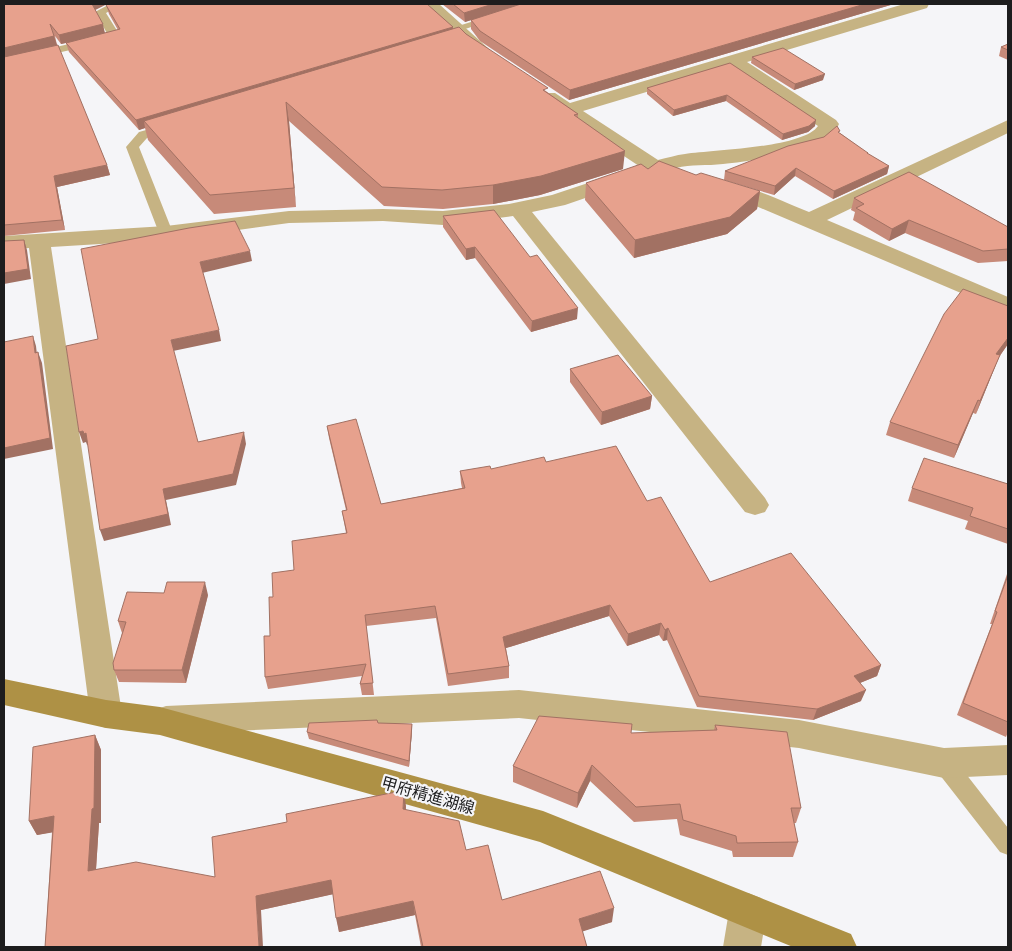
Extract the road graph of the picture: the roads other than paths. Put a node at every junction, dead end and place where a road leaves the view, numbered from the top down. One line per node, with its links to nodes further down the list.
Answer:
1 (118, 4): 7 (lane)
2 (429, 4): 5 (street)
3 (537, 4): 5 (lane)
4 (921, 4): 6 (street)
5 (459, 36): 8 (street)
6 (732, 60): 10 (street); 13 (street)
7 (4, 62)
8 (496, 62)
9 (536, 88): 10 (street)
10 (567, 110): 13 (street)
11 (181, 124): 16 (lane)
12 (1008, 126): 15 (street)
13 (655, 167): 14 (street); 15 (street)
14 (518, 208): 16 (street); 20 (street)
15 (810, 220): 19 (street)
16 (166, 233): 17 (street)
17 (39, 240): 18 (street); 22 (street)
18 (4, 243)
19 (1008, 306)
20 (755, 505)
21 (4, 692): 22 (main road, 甲府精進湖線)
22 (106, 714): 23 (main road, 甲府精進湖線)
23 (160, 720): 25 (street); 27 (main road, 甲府精進湖線)
24 (1008, 760): 25 (street)
25 (944, 763): 26 (lane)
26 (1008, 845)
27 (748, 910): 28 (street); 29 (main road, 甲府精進湖線)
28 (742, 947)
29 (838, 947)

